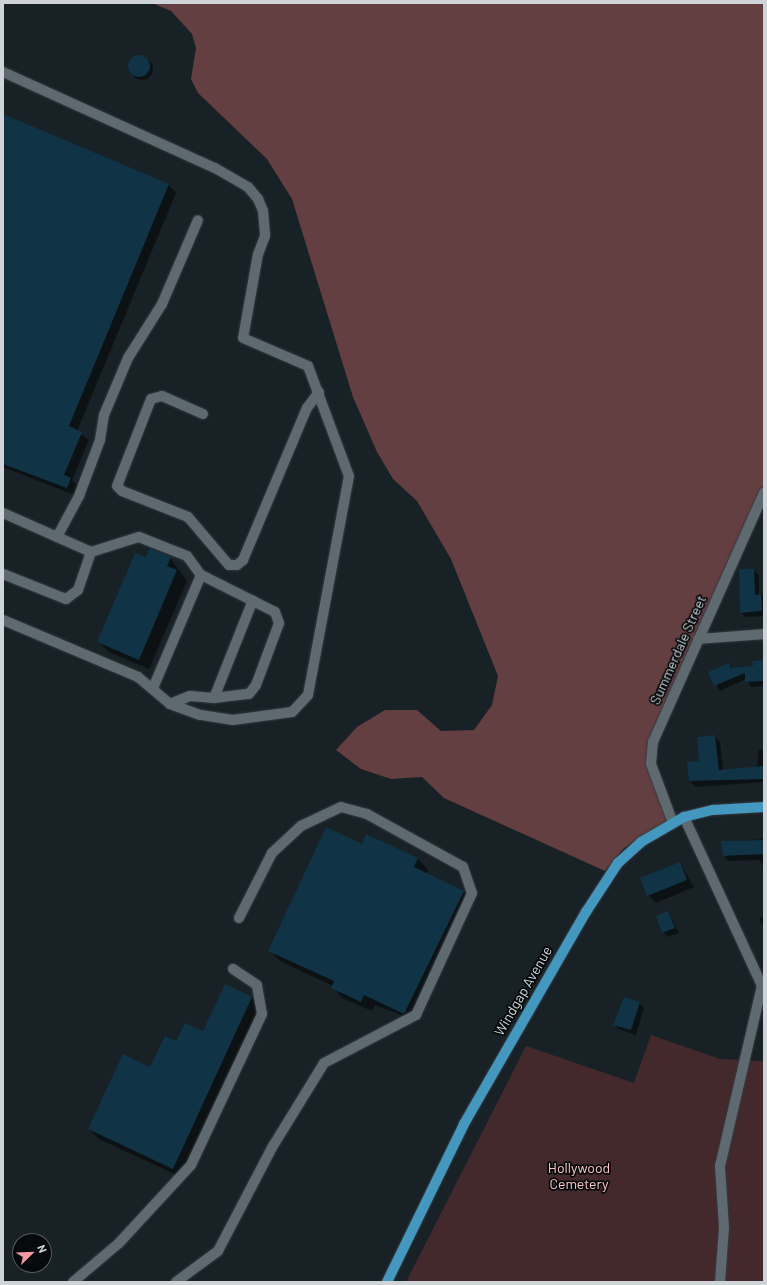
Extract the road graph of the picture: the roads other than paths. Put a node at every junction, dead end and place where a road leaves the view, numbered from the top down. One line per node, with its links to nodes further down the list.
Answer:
1 (3, 72): 3 (street)
2 (198, 220): 7 (street)
3 (319, 392): 4 (street); 17 (street)
4 (203, 414)
5 (764, 493): 14 (street, Summerdale Street)
6 (3, 513): 7 (street)
7 (57, 537): 8 (street)
8 (91, 552): 9 (street); 10 (street)
9 (3, 574)
10 (201, 575): 11 (street); 15 (street)
11 (253, 600): 16 (street); 16 (street)
12 (3, 620): 15 (street)
13 (764, 634): 14 (street)
14 (698, 639): 20 (street, Summerdale Street)
15 (153, 688): 17 (street)
16 (214, 698): 17 (street)
17 (170, 704)
18 (764, 807): 19 (main road, Windgap Avenue)
19 (684, 817): 20 (main road, Windgap Avenue); 23 (street)
20 (673, 822): 26 (main road, Windgap Avenue)
21 (239, 918): 25 (street)
22 (233, 969): 24 (street)
23 (763, 987): 27 (street)
24 (72, 1282)
25 (176, 1282)
26 (387, 1282)
27 (720, 1282)

